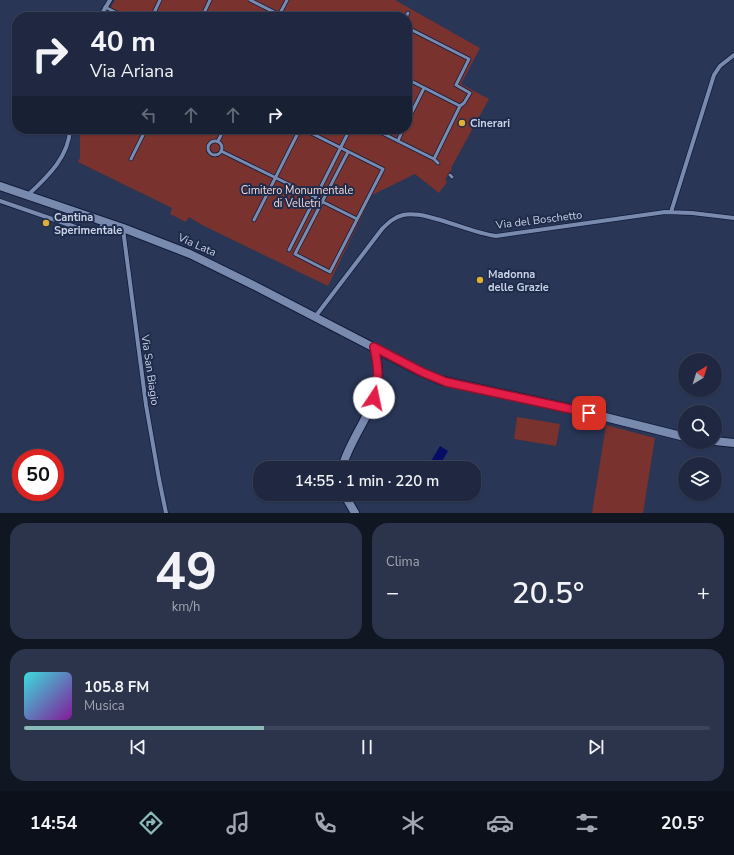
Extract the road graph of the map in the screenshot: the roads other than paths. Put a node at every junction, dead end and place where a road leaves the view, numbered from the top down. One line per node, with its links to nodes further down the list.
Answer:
1 (110, 0): 6 (street)
2 (160, 0): 9 (lane)
3 (210, 0): 10 (lane)
4 (250, 0): 11 (lane)
5 (287, 0): 12 (lane)
6 (105, 7): 7 (street); 8 (lane)
7 (102, 12)
8 (115, 12)
9 (154, 12)
10 (204, 12)
11 (272, 12)
12 (281, 12)
13 (412, 29): 17 (lane)
14 (734, 55): 43 (street)
15 (412, 82): 16 (lane)
16 (424, 88): 17 (lane); 18 (lane)
17 (460, 106): 33 (lane)
18 (412, 112)
19 (69, 134): 37 (street)
20 (144, 134): 32 (lane)
21 (222, 134): 27 (lane)
22 (298, 134): 35 (lane)
23 (313, 134): 29 (lane)
24 (347, 134): 29 (lane)
25 (384, 134): 28 (lane)
26 (401, 134): 28 (lane)
27 (218, 141): 30 (lane); 30 (lane)
28 (398, 141): 33 (lane)
29 (340, 148): 31 (lane); 38 (lane)
30 (221, 151): 35 (lane)
31 (348, 152): 40 (lane); 45 (lane)
32 (131, 159)
33 (434, 159): 34 (lane)
34 (438, 164)
35 (276, 178): 38 (lane); 46 (lane)
36 (0, 186): 37 (main road, Via Lata)
37 (28, 196): 47 (main road, Via Lata)
38 (315, 197): 49 (lane)
39 (0, 201): 42 (street)
40 (323, 202): 45 (lane); 45 (lane)
41 (0, 205): 42 (street)
42 (13, 206): 47 (street)
43 (671, 212): 44 (street, Via del Boschetto); 50 (street, Via del Boschetto)
44 (734, 218)
45 (357, 219)
46 (254, 220)
47 (106, 222): 48 (main road, Via Lata)
48 (123, 228): 50 (main road, Via Lata); 57 (street, Via San Biagio)
49 (289, 250)
50 (315, 317): 51 (main road, Via Lata)
51 (374, 347): 52 (main road, Via Lata); 55 (main road)
52 (678, 435)
53 (722, 442): 54 (main road)
54 (734, 443)
55 (345, 461)
56 (348, 501): 58 (main road)
57 (166, 513)
58 (355, 513)

